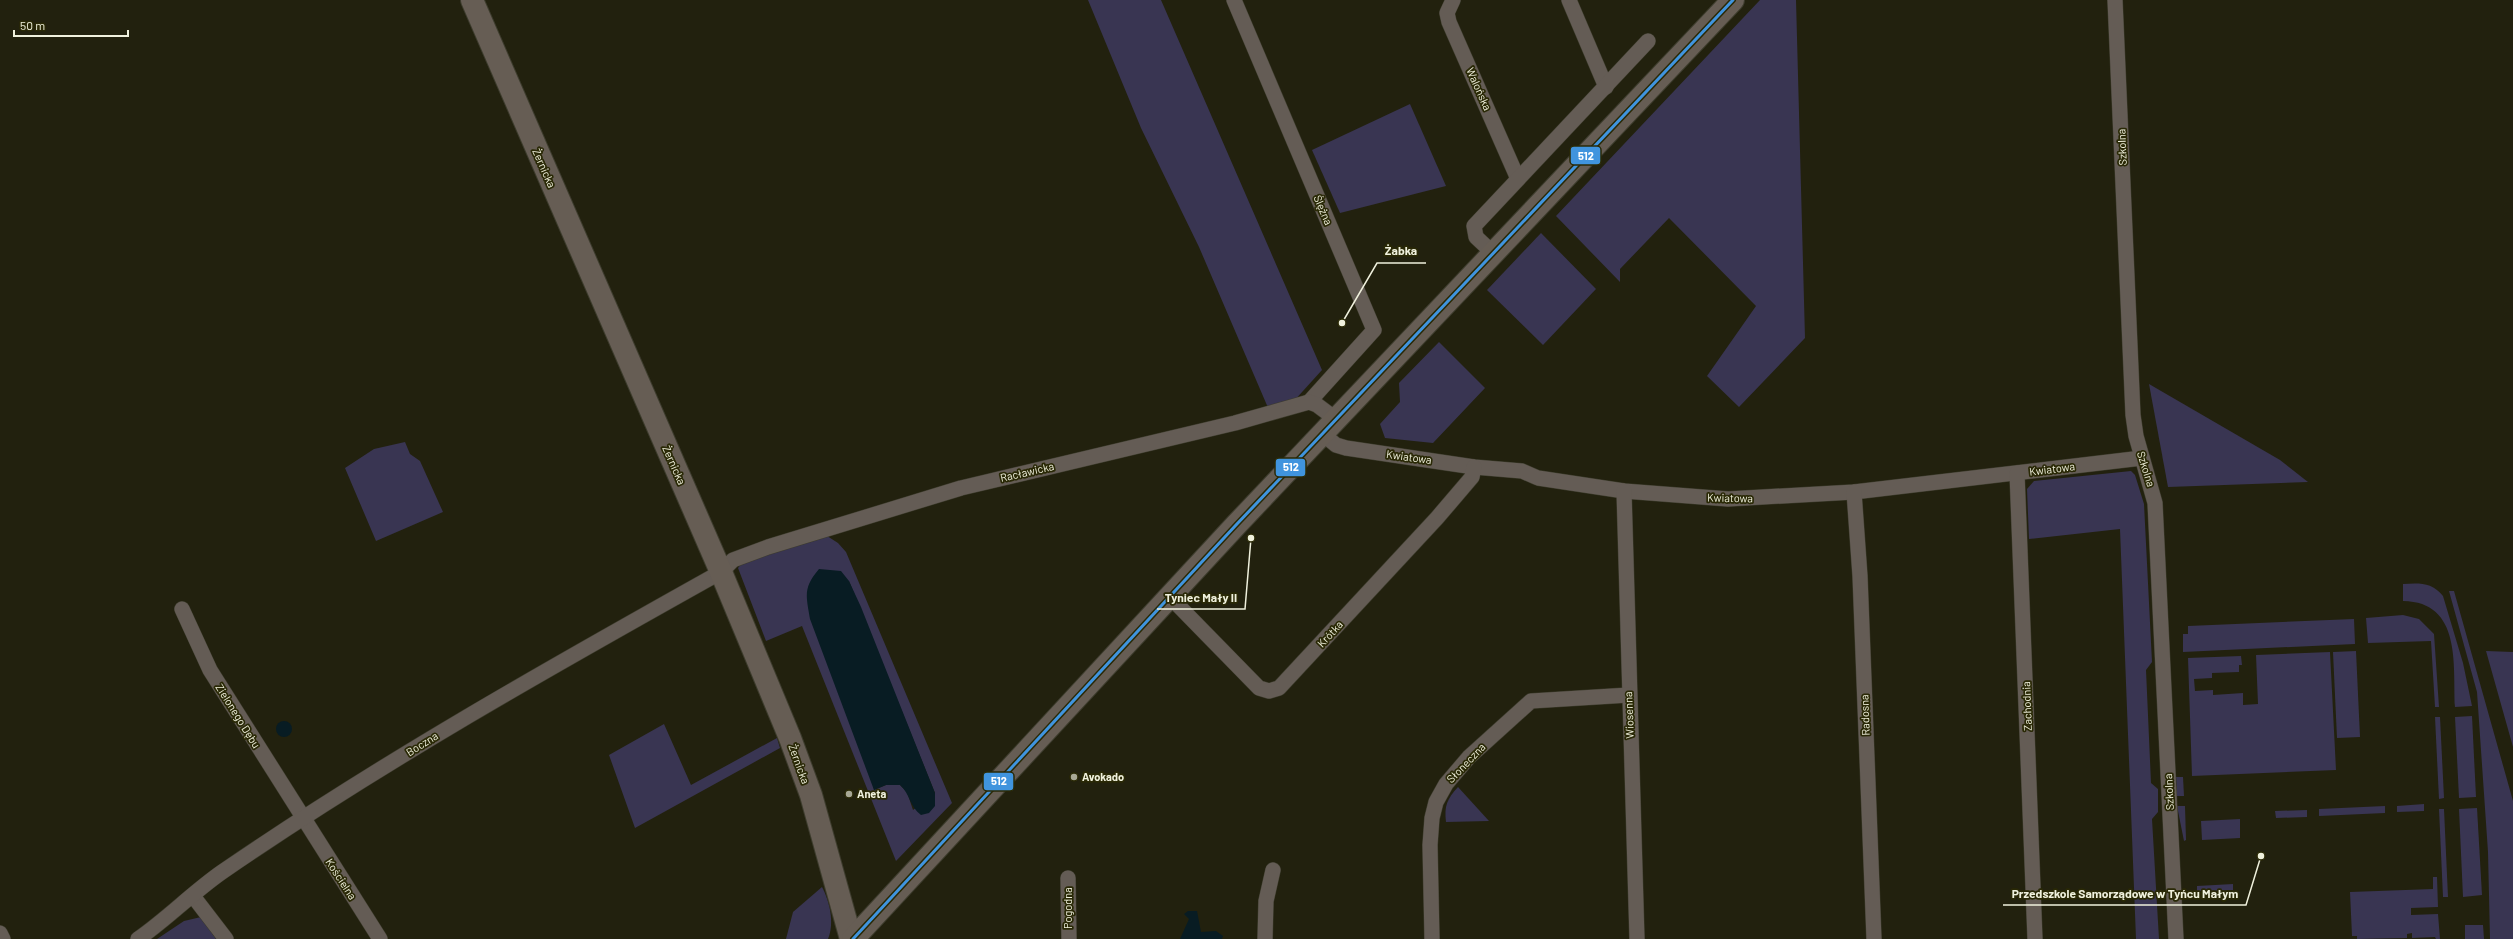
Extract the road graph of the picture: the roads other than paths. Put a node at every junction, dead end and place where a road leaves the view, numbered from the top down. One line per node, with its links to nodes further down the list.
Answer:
1 (472, 0): 18 (street, Żernicka)
2 (1234, 0): 11 (street, Ślężna)
3 (1453, 0): 9 (street, Walońska)
4 (1569, 0): 8 (street)
5 (1733, 0): 10 (street)
6 (2115, 0): 13 (street, Szkolna)
7 (1648, 42): 8 (street)
8 (1606, 86): 9 (street)
9 (1518, 179): 10 (street)
10 (1494, 254): 12 (street)
11 (1309, 402): 12 (street); 18 (street, Racławicka)
12 (1330, 428): 14 (street, Kwiatowa); 19 (street)
13 (2142, 458): 15 (street, Kwiatowa); 38 (street, Szkolna)
14 (1474, 467): 16 (street, Kwiatowa); 19 (street, Krótka)
15 (2017, 473): 17 (street, Kwiatowa); 37 (street, Zachodnia)
16 (1624, 491): 17 (street, Kwiatowa); 21 (street, Wiosenna)
17 (1854, 492): 36 (street, Radosna)
18 (721, 572): 22 (street, Boczna); 31 (street, Żernicka)
19 (1170, 597): 31 (street)
20 (182, 609): 22 (street, Zielonego Dębu)
21 (1629, 695): 34 (street, Słoneczna); 35 (street, Wiosenna)
22 (303, 820): 25 (street, Boczna); 30 (street, Kościelna)
23 (1273, 870): 33 (street)
24 (1068, 878): 32 (street, Pogodna)
25 (193, 896): 28 (street, Boczna); 29 (street)
26 (0, 933): 27 (street)
27 (3, 939)
28 (138, 939)
29 (226, 939)
30 (380, 939)
31 (852, 939)
32 (1068, 939)
33 (1265, 939)
34 (1432, 939)
35 (1637, 939)
36 (1874, 939)
37 (2035, 939)
38 (2176, 939)

